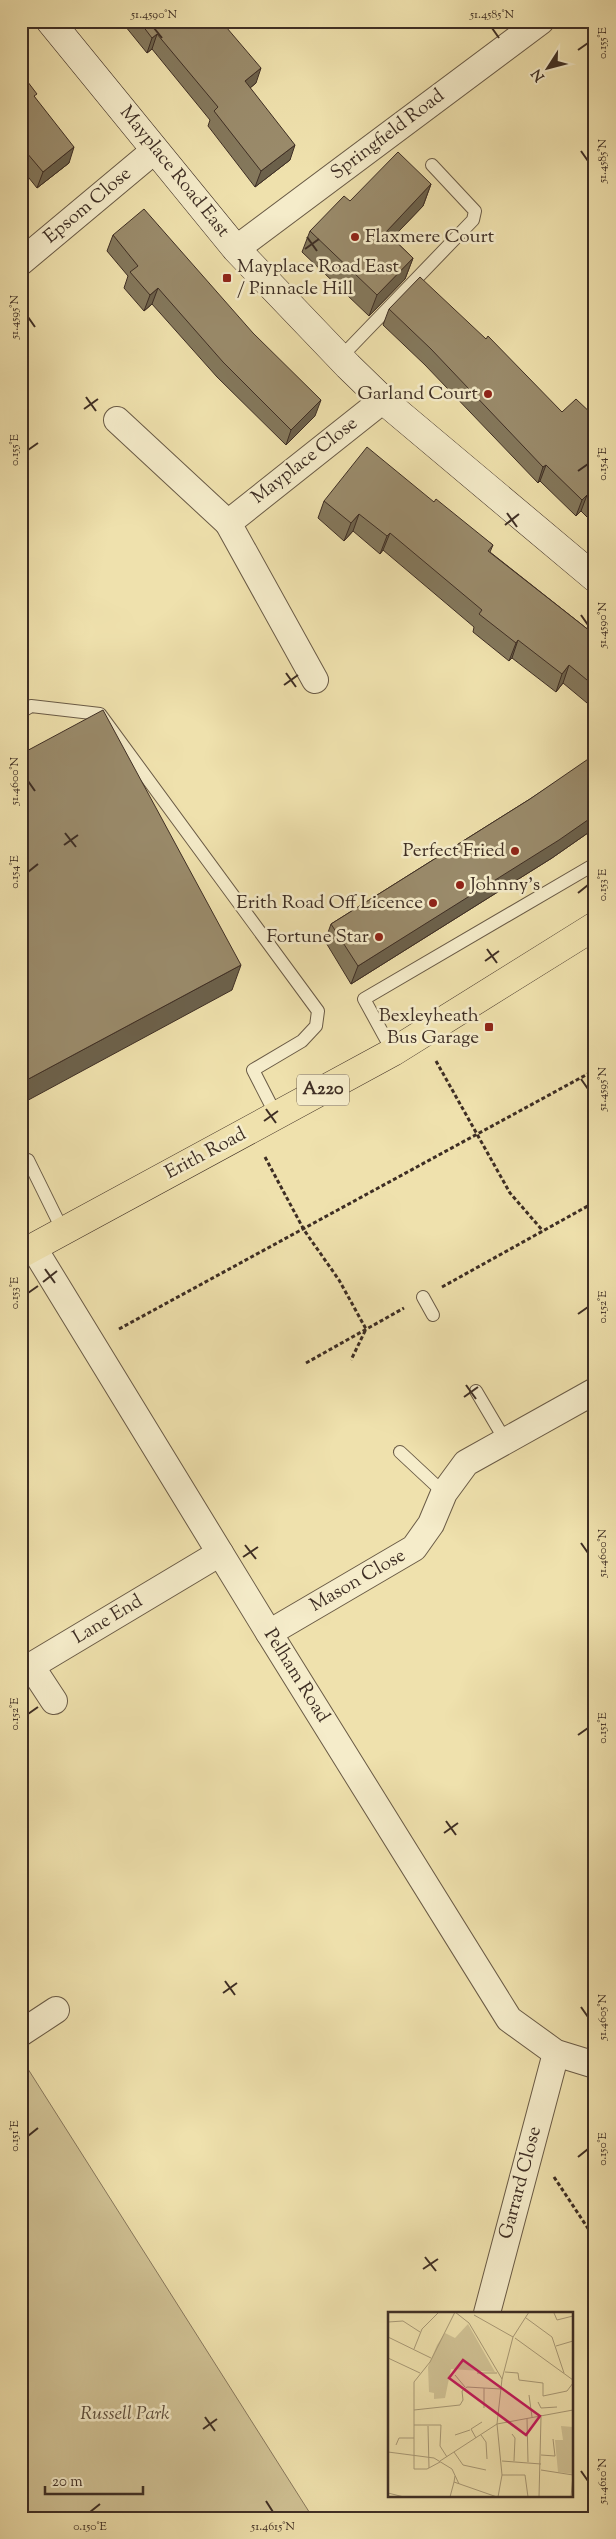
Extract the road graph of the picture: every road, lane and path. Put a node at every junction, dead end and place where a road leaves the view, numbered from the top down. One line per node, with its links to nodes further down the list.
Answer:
1 (50, 21): 3 (street, Mayplace Road East)
2 (540, 21): 5 (street, Springfield Road)
3 (156, 150): 5 (street, Mayplace Road East); 6 (street, Epsom Close)
4 (432, 165): 7 (lane)
5 (236, 249): 7 (street, Mayplace Road East)
6 (21, 262)
7 (340, 358): 8 (street, Mayplace Road East)
8 (383, 400): 10 (street, Mayplace Close); 11 (street, Mayplace Road East)
9 (117, 420): 10 (street)
10 (228, 523): 12 (street)
11 (595, 578)
12 (315, 680)
13 (21, 712): 22 (lane)
14 (595, 864): 17 (lane)
15 (595, 926): 16 (main road, Erith Road / A220)
16 (421, 1033): 17 (main road, Erith Road / A220); 19 (path)
17 (393, 1052): 22 (main road, Erith Road / A220)
18 (444, 1057): 19 (path)
19 (437, 1062): 20 (path); 24 (path)
20 (432, 1065)
21 (595, 1070): 24 (path)
22 (276, 1115): 23 (main road, Erith Road / A220)
23 (251, 1130): 26 (path); 31 (main road, Erith Road / A220)
24 (476, 1135): 30 (path); 32 (path)
25 (274, 1153): 26 (path)
26 (265, 1158): 27 (path); 30 (path)
27 (257, 1162)
28 (21, 1164): 31 (lane)
29 (595, 1202): 32 (path)
30 (304, 1230): 36 (path); 37 (path)
31 (64, 1231): 33 (main road, Erith Road / A220)
32 (543, 1231): 34 (path)
33 (27, 1250): 37 (street, Pelham Road)
34 (423, 1297): 35 (lane); 36 (path)
35 (433, 1315)
36 (366, 1329): 38 (path); 39 (path)
37 (92, 1343): 45 (street, Pelham Road)
38 (352, 1360)
39 (306, 1362)
40 (476, 1391): 42 (lane)
41 (595, 1391): 42 (street, Mason Close)
42 (506, 1440): 44 (street, Mason Close)
43 (400, 1452): 44 (lane)
44 (444, 1492): 46 (street, Mason Close)
45 (220, 1552): 46 (street, Pelham Road); 47 (street, Lane End)
46 (269, 1633): 50 (street, Pelham Road)
47 (54, 1701)
48 (56, 2010): 49 (street)
49 (21, 2033)
50 (556, 2053): 51 (street, Pelham Road); 52 (street, Garrard Close)
51 (595, 2065)
52 (532, 2143): 53 (path); 54 (street, Garrard Close)
53 (595, 2239)
54 (488, 2312)

